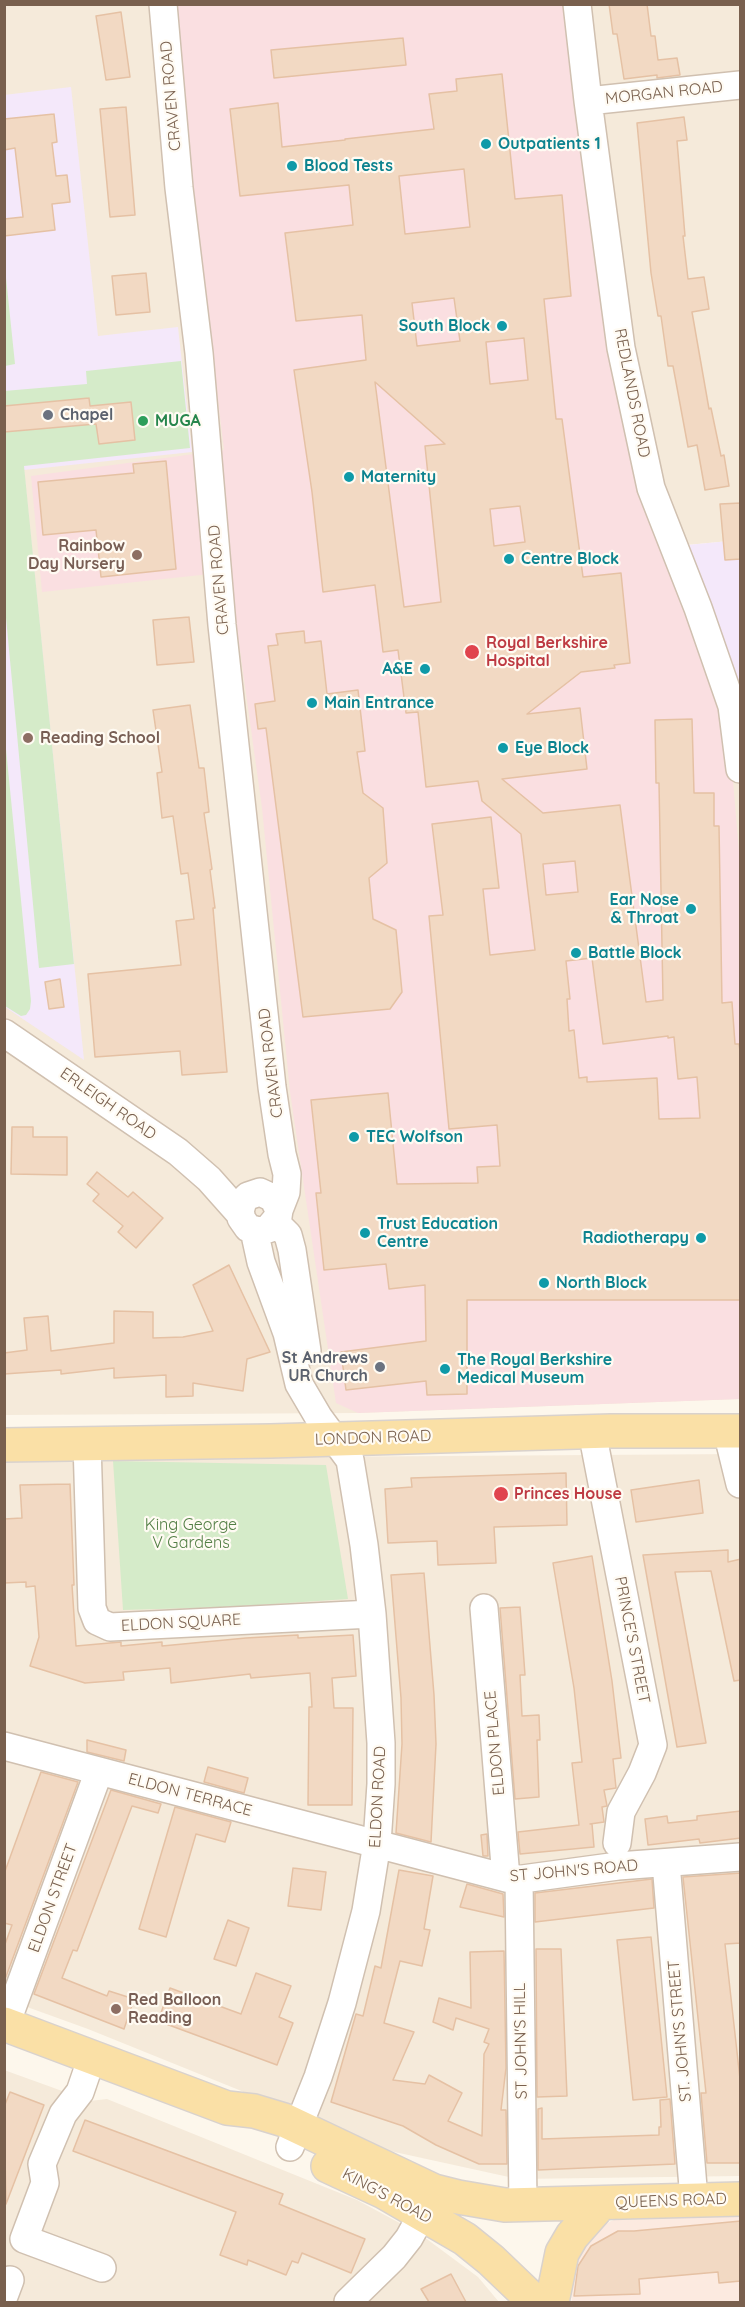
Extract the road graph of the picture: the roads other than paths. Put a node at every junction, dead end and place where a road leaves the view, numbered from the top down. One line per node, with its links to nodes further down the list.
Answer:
1 (163, 4): 7 (street, CRAVEN ROAD)
2 (578, 4): 4 (street, REDLANDS ROAD)
3 (741, 85): 4 (street, MORGAN ROAD)
4 (588, 100): 5 (street, REDLANDS ROAD)
5 (741, 769)
6 (4, 1033): 7 (street, ERLEIGH ROAD)
7 (259, 1211): 10 (street, CRAVEN ROAD)
8 (734, 1431): 9 (main road, LONDON ROAD); 13 (street)
9 (594, 1432): 10 (main road, LONDON ROAD); 19 (street, PRINCE'S STREET)
10 (336, 1439): 11 (main road, LONDON ROAD); 15 (street, ELDON ROAD)
11 (87, 1443): 12 (main road, LONDON ROAD); 15 (street, ELDON SQUARE)
12 (4, 1445)
13 (741, 1484)
14 (484, 1608): 22 (street, ELDON PLACE)
15 (372, 1614): 18 (street, ELDON ROAD)
16 (4, 1746): 17 (street, ELDON TERRACE)
17 (99, 1771): 18 (street, ELDON TERRACE); 23 (street, ELDON STREET)
18 (376, 1843): 22 (street, ST JOHN'S ROAD); 25 (street, ELDON ROAD)
19 (617, 1843)
20 (741, 1857): 21 (street, ST JOHN'S ROAD)
21 (666, 1863): 22 (street, ST JOHN'S ROAD); 26 (street, ST. JOHN'S STREET)
22 (513, 1879): 29 (street, ST JOHN'S HILL)
23 (5, 2024): 24 (main road, KING'S ROAD)
24 (92, 2057): 25 (main road, KING'S ROAD); 31 (street)
25 (294, 2137): 28 (main road, KING'S ROAD)
26 (694, 2199): 27 (main road, QUEENS ROAD); 30 (main road, QUEENS ROAD)
27 (741, 2199)
28 (429, 2203): 29 (main road, QUEENS ROAD); 32 (street); 33 (main road, KING'S ROAD)
29 (523, 2204): 30 (main road, QUEENS ROAD)
30 (601, 2204): 34 (main road, QUEENS ROAD)
31 (102, 2268)
32 (348, 2302)
33 (535, 2302)
34 (552, 2302)

